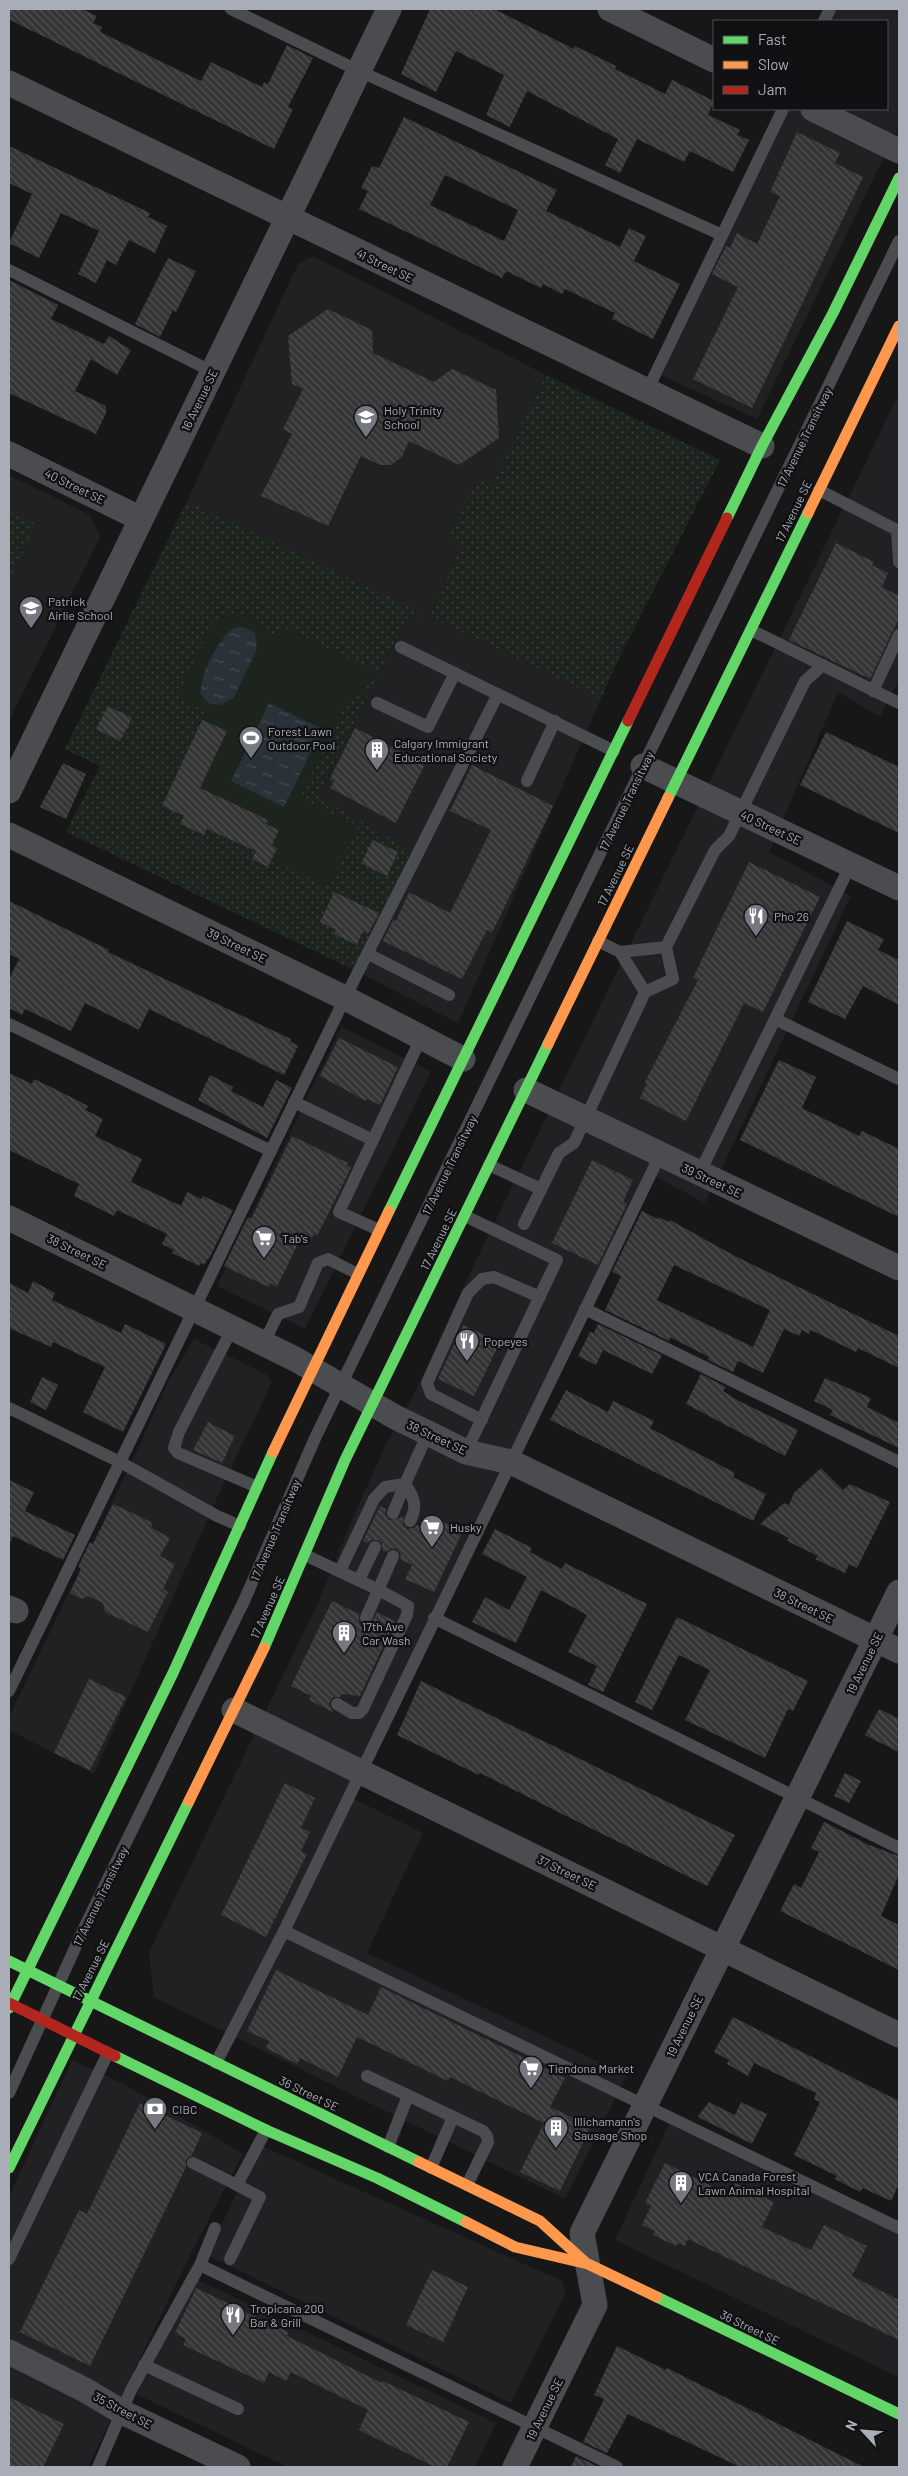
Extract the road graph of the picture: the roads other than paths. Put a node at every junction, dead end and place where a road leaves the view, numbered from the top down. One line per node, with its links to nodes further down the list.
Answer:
1 (231, 9): 5 (lane)
2 (389, 9): 5 (street, 16 Avenue SE)
3 (610, 9): 4 (street)
4 (713, 60)
5 (359, 71): 11 (street, 16 Avenue SE); 12 (lane)
6 (9, 82): 11 (street, 41 Street SE)
7 (783, 110): 12 (lane)
8 (815, 110): 9 (street)
9 (899, 151)
10 (899, 178): 18 (main road)
11 (288, 217): 16 (street, 16 Avenue SE); 17 (street, 41 Street SE)
12 (722, 235): 17 (lane)
13 (899, 241): 34 (lane, 17 Avenue Transitway)
14 (9, 270): 16 (lane)
15 (899, 326): 20 (main road, 17 Avenue SE)
16 (213, 372): 21 (street, 16 Avenue SE)
17 (647, 391): 18 (street, 41 Street SE)
18 (762, 446): 33 (main road)
19 (9, 454): 21 (street, 40 Street SE)
20 (819, 490): 22 (lane); 23 (main road, 17 Avenue SE)
21 (141, 519): 37 (street, 16 Avenue SE)
22 (899, 562)
23 (751, 630): 26 (lane); 36 (main road, 17 Avenue SE)
24 (899, 635): 28 (lane)
25 (401, 647): 27 (lane)
26 (823, 666): 28 (lane); 38 (lane)
27 (455, 673): 29 (lane); 30 (lane)
28 (874, 691): 31 (lane)
29 (498, 694): 32 (lane); 45 (lane)
30 (377, 703)
31 (899, 704)
32 (555, 721): 33 (lane); 35 (lane)
33 (614, 751): 52 (main road)
34 (643, 766): 36 (street, 40 Street SE); 75 (lane, 17 Avenue Transitway)
35 (527, 781)
36 (676, 782): 38 (street, 40 Street SE); 42 (main road, 17 Avenue SE)
37 (9, 791)
38 (740, 813): 40 (street, 40 Street SE); 43 (lane)
39 (9, 835): 48 (street, 39 Street SE)
40 (851, 864): 41 (street, 40 Street SE); 49 (lane)
41 (899, 888)
42 (598, 941): 44 (lane); 54 (main road, 17 Avenue SE)
43 (666, 947): 44 (lane); 46 (lane)
44 (620, 952): 46 (lane)
45 (368, 954): 47 (lane); 48 (lane)
46 (645, 992): 56 (lane)
47 (449, 995)
48 (346, 998): 51 (street, 39 Street SE); 55 (lane)
49 (775, 1019): 53 (lane); 61 (lane)
50 (9, 1024): 58 (lane)
51 (421, 1038): 52 (street, 39 Street SE); 57 (lane)
52 (464, 1059): 66 (main road)
53 (899, 1079)
54 (526, 1090): 56 (street, 39 Street SE); 60 (main road, 17 Avenue SE)
55 (294, 1102): 57 (lane); 58 (lane)
56 (585, 1118): 59 (street, 39 Street SE); 62 (lane)
57 (373, 1140): 66 (lane)
58 (271, 1151): 70 (lane)
59 (660, 1155): 61 (street, 39 Street SE); 71 (lane)
60 (489, 1165): 62 (lane); 63 (main road, 17 Avenue SE)
61 (700, 1174): 67 (street, 39 Street SE)
62 (540, 1189): 65 (lane)
63 (464, 1216): 69 (lane); 76 (main road, 17 Avenue SE)
64 (9, 1218): 70 (street, 38 Street SE)
65 (524, 1224)
66 (379, 1230): 68 (main road)
67 (899, 1268)
68 (358, 1274): 73 (lane); 74 (main road)
69 (540, 1298): 78 (lane); 78 (lane)
70 (195, 1308): 72 (street, 38 Street SE); 81 (lane)
71 (585, 1309): 82 (lane); 83 (lane)
72 (233, 1327): 73 (street, 38 Street SE); 85 (lane)
73 (264, 1343): 74 (street, 38 Street SE)
74 (313, 1369): 75 (street, 38 Street SE); 85 (main road)
75 (341, 1385): 76 (street, 38 Street SE); 110 (lane, 17 Avenue Transitway)
76 (372, 1404): 79 (street, 38 Street SE); 90 (main road, 17 Avenue SE)
77 (9, 1408): 81 (lane)
78 (482, 1420): 80 (lane)
79 (428, 1433): 80 (street, 38 Street SE); 84 (lane)
80 (466, 1452): 82 (street, 38 Street SE)
81 (120, 1462): 88 (lane); 100 (lane)
82 (511, 1462): 97 (lane); 98 (street, 38 Street SE)
83 (899, 1462)
84 (405, 1484): 86 (lane); 87 (lane); 92 (lane)
85 (256, 1487): 88 (main road)
86 (393, 1513)
87 (410, 1521)
88 (240, 1526): 109 (main road)
89 (375, 1547): 93 (lane)
90 (305, 1555): 92 (lane); 102 (main road, 17 Avenue SE)
91 (393, 1556): 94 (lane)
92 (340, 1571): 93 (lane)
93 (359, 1580): 94 (lane)
94 (379, 1590): 96 (lane); 101 (lane)
95 (899, 1592): 98 (street, 19 Avenue SE)
96 (366, 1618)
97 (434, 1618): 103 (lane); 104 (lane)
98 (876, 1640): 99 (street, 38 Street SE); 104 (street, 19 Avenue SE)
99 (899, 1651)
100 (9, 1691)
101 (336, 1704)
102 (234, 1710): 103 (street, 37 Street SE); 111 (main road, 17 Avenue SE)
103 (361, 1771): 106 (lane); 107 (street, 37 Street SE)
104 (797, 1799): 105 (lane); 107 (street, 19 Avenue SE)
105 (899, 1848)
106 (284, 1931): 117 (lane); 121 (lane)
107 (723, 1948): 114 (street, 37 Street SE); 121 (street, 19 Avenue SE)
108 (9, 1961): 109 (main road, 36 Street SE)
109 (27, 1970): 110 (main road, 36 Street SE); 112 (main road)
110 (59, 1986): 111 (main road, 36 Street SE); 113 (lane, 17 Avenue Transitway)
111 (90, 2001): 115 (main road, 17 Avenue SE); 117 (main road, 36 Street SE)
112 (9, 2005): 113 (main road, 36 Street SE)
113 (43, 2021): 115 (main road, 36 Street SE); 119 (lane, 17 Avenue Transitway)
114 (899, 2035)
115 (72, 2036): 116 (main road, 36 Street SE); 126 (main road, 17 Avenue SE)
116 (108, 2053): 123 (main road, 36 Street SE); 132 (lane)
117 (216, 2063): 124 (main road, 36 Street SE)
118 (367, 2076): 120 (lane)
119 (9, 2093)
120 (408, 2096): 122 (lane); 124 (lane)
121 (645, 2105): 131 (lane); 134 (street, 19 Avenue SE)
122 (453, 2117): 127 (lane); 129 (lane)
123 (266, 2130): 128 (lane); 134 (main road, 36 Street SE)
124 (388, 2147): 127 (main road, 36 Street SE)
125 (193, 2163): 128 (lane)
126 (9, 2168)
127 (432, 2168): 129 (main road, 36 Street SE)
128 (237, 2185): 133 (lane)
129 (467, 2185): 134 (main road, 36 Street SE)
130 (215, 2228): 135 (lane)
131 (899, 2228)
132 (9, 2259)
133 (230, 2259)
134 (588, 2264): 140 (main road, 36 Street SE); 141 (street, 19 Avenue SE)
135 (200, 2265): 137 (lane); 141 (lane)
136 (9, 2352): 139 (street, 35 Street SE)
137 (144, 2365): 138 (lane); 139 (lane)
138 (238, 2409)
139 (122, 2412): 142 (lane); 143 (street, 35 Street SE)
140 (899, 2414)
141 (535, 2427): 144 (street, 19 Avenue SE); 145 (lane)
142 (98, 2467)
143 (238, 2467)
144 (515, 2467)
145 (616, 2467)

